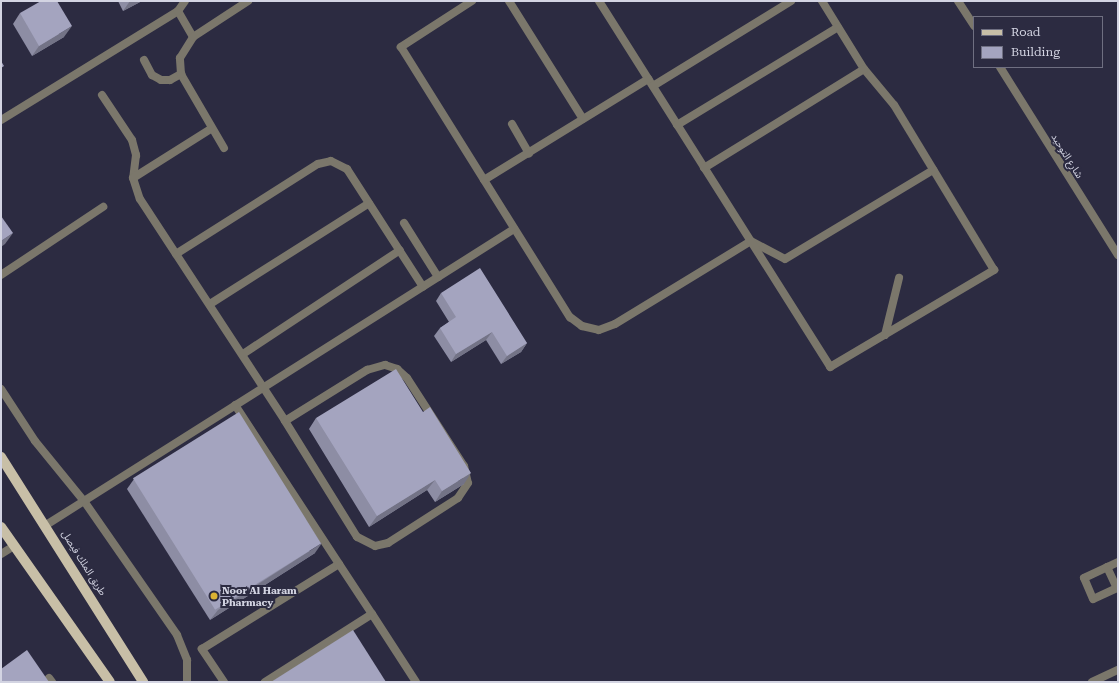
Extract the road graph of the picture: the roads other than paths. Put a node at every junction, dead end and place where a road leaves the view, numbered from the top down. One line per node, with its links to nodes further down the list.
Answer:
1 (185, 1): 9 (street)
2 (248, 1): 12 (street)
3 (472, 1): 30 (street)
4 (509, 1): 20 (street)
5 (599, 1): 17 (street)
6 (791, 1): 18 (street)
7 (822, 1): 11 (street)
8 (958, 1): 10 (street)
9 (178, 11): 12 (street); 21 (street)
10 (973, 24)
11 (838, 27): 15 (street); 23 (street)
12 (193, 37): 16 (street)
13 (144, 60): 16 (street)
14 (1001, 68): 38 (street, شارع التوحيد)
15 (864, 69): 27 (street); 28 (street)
16 (181, 74): 24 (street)
17 (648, 79): 18 (street); 20 (street)
18 (653, 86): 23 (street)
19 (102, 95): 29 (street)
20 (583, 119): 26 (street)
21 (1, 120)
22 (512, 124): 26 (street)
23 (677, 125): 27 (street)
24 (212, 128): 25 (street); 29 (street)
25 (224, 148)
26 (529, 153): 30 (street)
27 (704, 168): 35 (street)
28 (933, 170): 35 (street); 44 (street)
29 (132, 178): 37 (street)
30 (484, 180): 34 (street)
31 (369, 203): 36 (street); 37 (street); 43 (street)
32 (103, 207): 39 (street)
33 (404, 223): 40 (street)
34 (514, 229): 35 (street); 40 (street)
35 (751, 241): 44 (street)
36 (400, 250): 42 (street); 45 (street)
37 (176, 254): 43 (street)
38 (1118, 255)
39 (1, 275)
40 (438, 277): 42 (street)
41 (899, 278): 44 (street)
42 (423, 287): 46 (street)
43 (210, 304): 45 (street)
44 (885, 335)
45 (243, 354): 46 (street)
46 (264, 387): 48 (street); 49 (street)
47 (1, 389): 51 (street)
48 (235, 405): 51 (street); 57 (street)
49 (285, 420): 49 (street)
50 (1, 458): 52 (main road, طريق الملك فيصل)
51 (84, 501): 52 (street); 63 (street)
52 (46, 525): 62 (main road, طريق الملك فيصل)
53 (1, 527): 54 (main road)
54 (14, 546): 55 (street); 61 (main road)
55 (1, 554)
56 (1118, 562): 58 (street)
57 (339, 564): 59 (street); 64 (street)
58 (1107, 567)
59 (372, 614): 65 (street); 66 (street)
60 (1118, 670): 67 (street)
61 (110, 682)
62 (144, 682)
63 (187, 682)
64 (224, 682)
65 (265, 682)
66 (416, 682)
67 (1092, 682)

